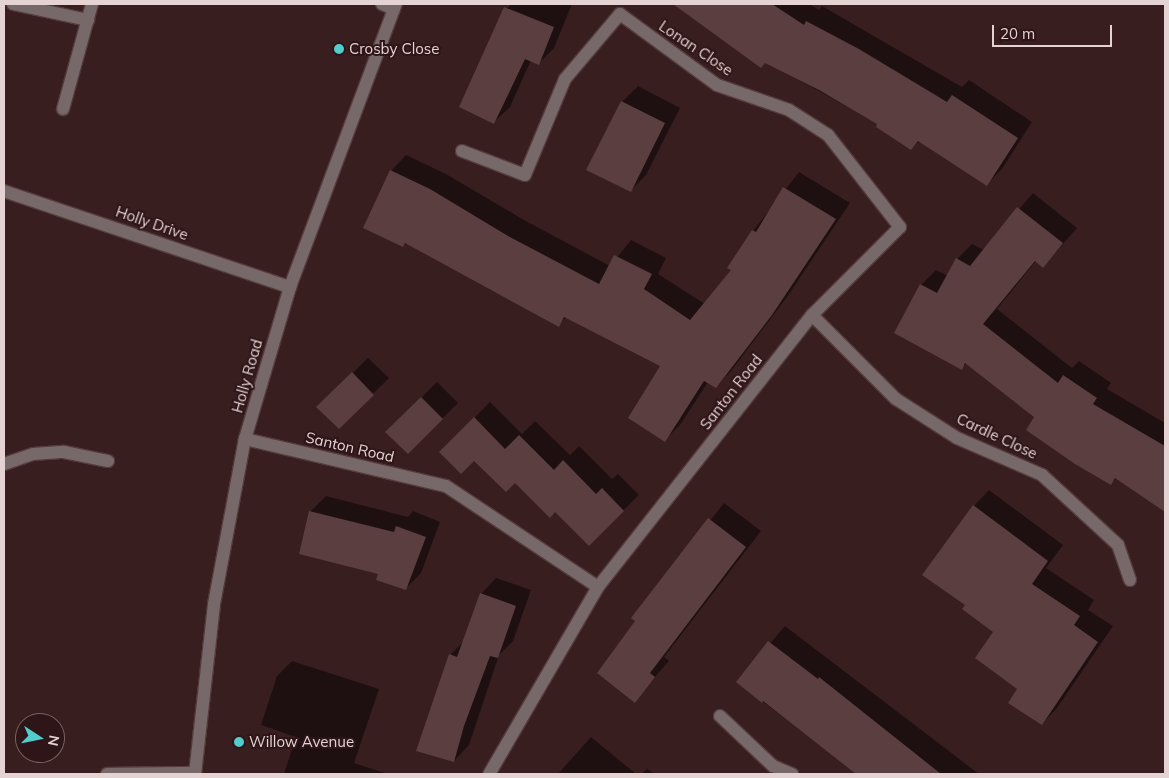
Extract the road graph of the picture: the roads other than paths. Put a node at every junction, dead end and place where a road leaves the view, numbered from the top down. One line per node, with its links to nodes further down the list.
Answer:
1 (12, 4): 6 (street)
2 (92, 4): 6 (street)
3 (382, 4): 4 (street)
4 (395, 7): 11 (street, Holly Road)
5 (622, 9): 8 (street, Lonan Close); 10 (street, Lonan Close)
6 (88, 20): 7 (street)
7 (64, 109)
8 (462, 151)
9 (4, 191): 11 (street, Holly Drive)
10 (900, 228): 12 (street, Santon Road)
11 (290, 287): 13 (street, Holly Road)
12 (812, 314): 16 (street, Cardle Close); 17 (street, Santon Road)
13 (245, 439): 17 (street, Santon Road); 21 (street, Holly Road)
14 (108, 461): 15 (street)
15 (4, 464)
16 (1130, 580)
17 (598, 587): 22 (street, Santon Road)
18 (720, 716): 19 (street)
19 (771, 770): 23 (street)
20 (107, 774): 21 (street)
21 (195, 774)
22 (489, 774)
23 (792, 774)

